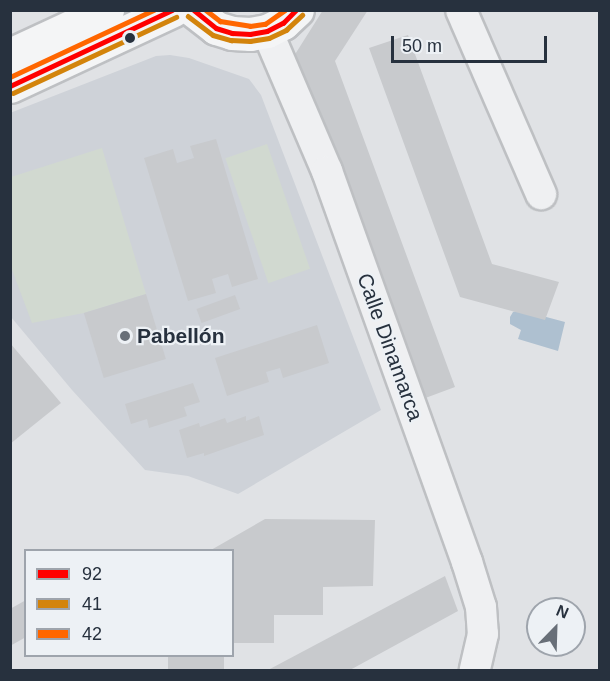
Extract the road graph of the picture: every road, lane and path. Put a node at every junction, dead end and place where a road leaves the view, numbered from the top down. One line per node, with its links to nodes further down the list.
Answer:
1 (107, 10): 7 (main road)
2 (173, 10): 8 (main road)
3 (193, 10): 6 (main road)
4 (297, 10): 6 (main road)
5 (461, 10): 9 (street)
6 (267, 31): 10 (street, Calle Dinamarca)
7 (10, 55)
8 (10, 86)
9 (541, 194)
10 (476, 670)

